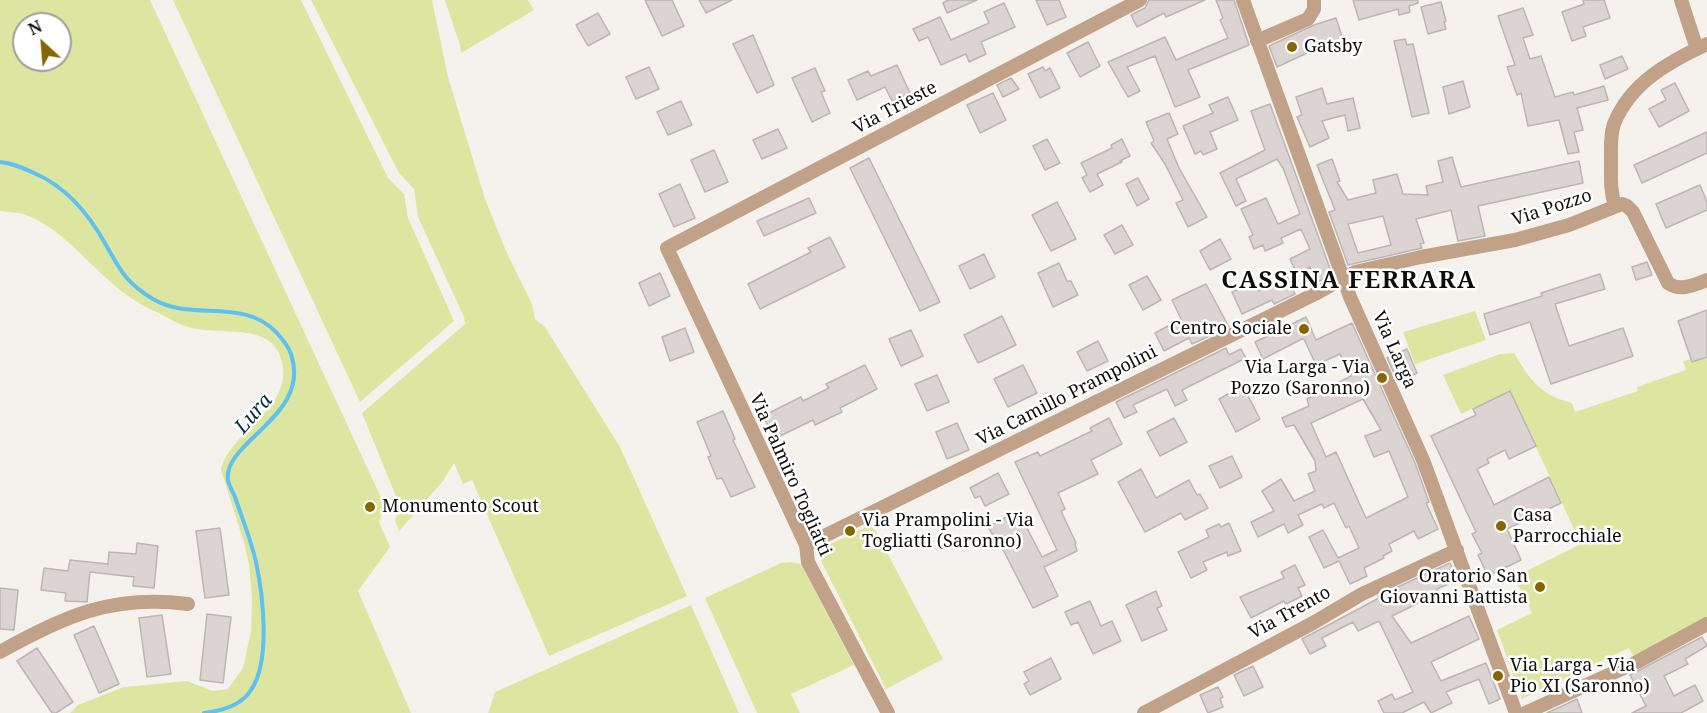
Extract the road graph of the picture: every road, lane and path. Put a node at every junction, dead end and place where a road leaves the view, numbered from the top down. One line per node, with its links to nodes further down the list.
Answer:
1 (1140, 0): 8 (street, Via Trieste)
2 (1314, 0): 5 (street)
3 (1681, 0): 6 (street, Via Pozzo)
4 (1248, 2): 5 (street, Via Larga)
5 (1257, 41): 9 (street, Via Larga)
6 (1702, 46): 7 (street, Via Pozzo)
7 (1615, 206): 9 (street, Via Pozzo); 10 (street)
8 (667, 248): 11 (street, Via Palmiro Togliatti)
9 (1343, 278): 11 (street, Via Camillo Prampolini); 12 (street, Via Larga)
10 (1707, 280)
11 (806, 545): 16 (street, Via Palmiro Togliatti)
12 (1457, 550): 17 (street, Via Trento); 18 (street, Via Larga)
13 (188, 604): 15 (street)
14 (1707, 624): 19 (street)
15 (0, 652)
16 (888, 713)
17 (1144, 713)
18 (1516, 713)
19 (1525, 713)

